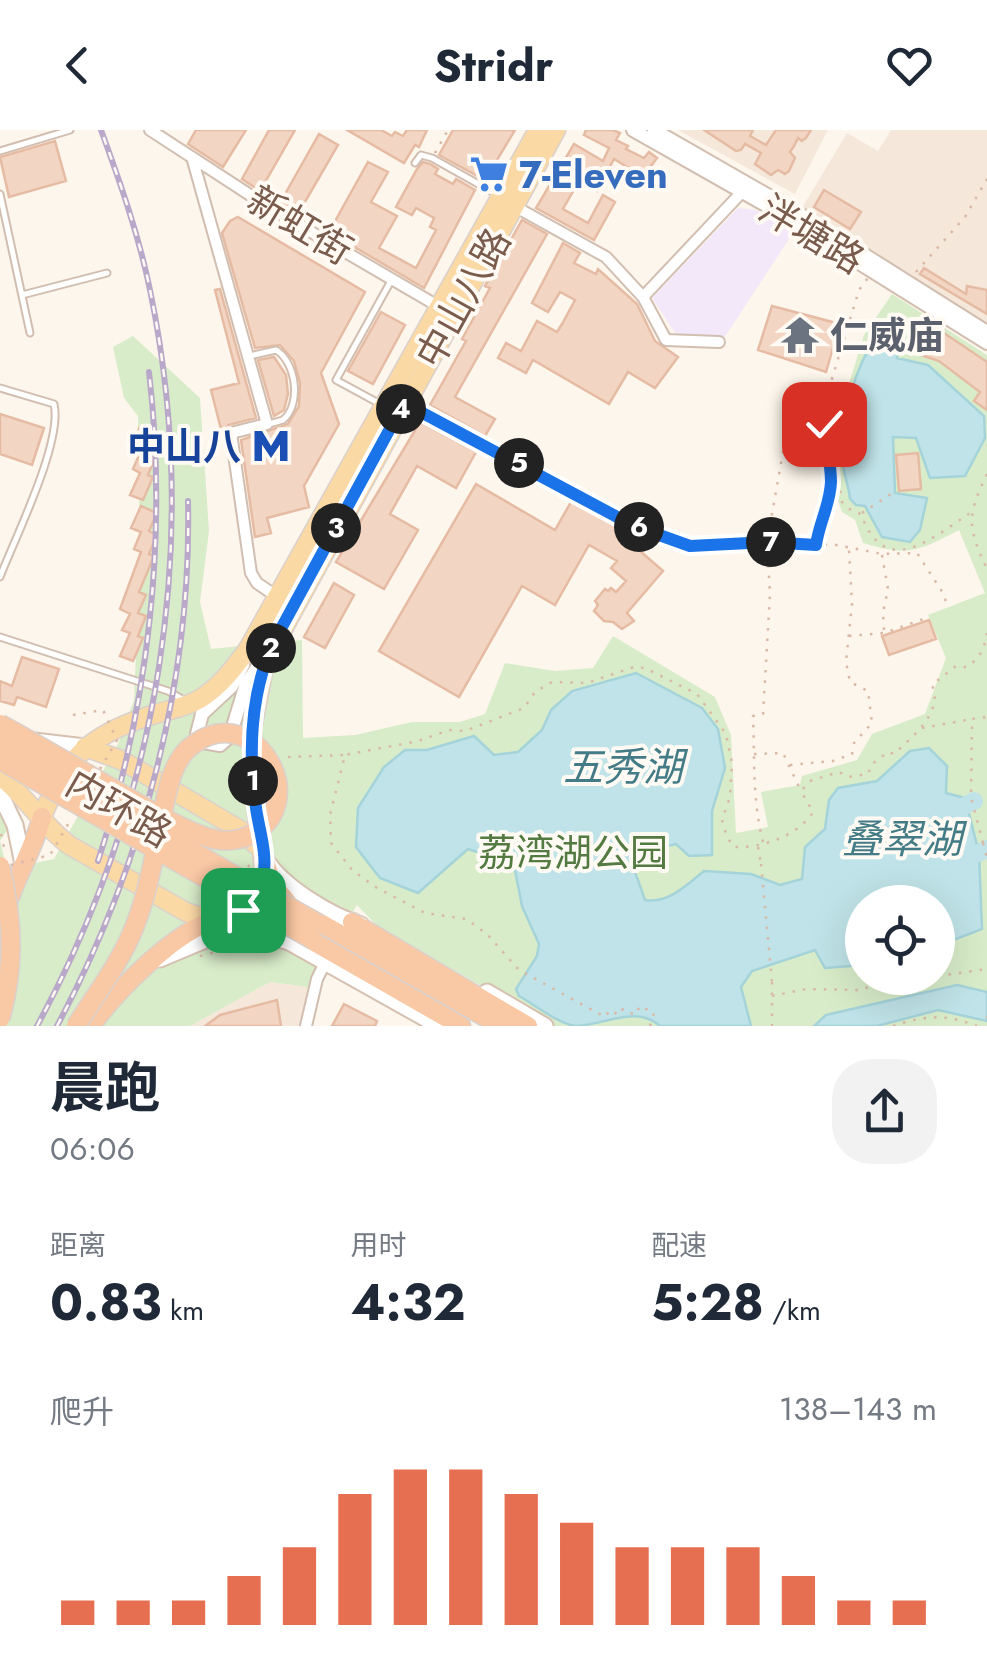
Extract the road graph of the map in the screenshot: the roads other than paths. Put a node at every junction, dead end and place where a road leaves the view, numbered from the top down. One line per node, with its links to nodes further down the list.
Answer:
1 (70, 130): 7 (lane)
2 (150, 130): 8 (street, 新虹街)
3 (538, 130): 12 (main road, 中山八路)
4 (556, 130): 12 (main road, 中山八路)
5 (633, 130): 10 (street, 泮塘路)
6 (654, 130): 18 (street)
7 (0, 151)
8 (192, 157): 14 (street, 新虹街); 22 (street)
9 (415, 163): 12 (lane)
10 (742, 192): 16 (street); 21 (street, 泮塘路)
11 (0, 194): 15 (lane)
12 (507, 201): 16 (street); 17 (main road, 中山八路)
13 (107, 273): 15 (lane)
14 (392, 279): 17 (street, 新虹街); 25 (lane)
15 (22, 295): 19 (lane)
16 (643, 298): 20 (street)
17 (447, 311): 24 (main road, 中山八路); 25 (main road, 中山八路)
18 (987, 332)
19 (30, 333)
20 (719, 342)
21 (987, 343)
22 (248, 356): 26 (street); 26 (lane)
23 (0, 388): 28 (lane)
24 (404, 403): 27 (street); 31 (main road, 中山八路)
25 (384, 406): 29 (main road, 中山八路)
26 (266, 424): 29 (street)
27 (690, 546)
28 (0, 576)
29 (276, 596): 32 (main road, 中山八路)
30 (0, 637): 33 (lane)
31 (271, 647): 32 (street); 42 (main road, 中山八路)
32 (248, 649): 33 (main road, 中山八路)
33 (188, 704): 37 (main road, 中山八路)
34 (0, 727): 37 (main road); 56 (highway, bridge)
35 (0, 740): 59 (highway, 内环路, bridge)
36 (0, 749): 39 (main road)
37 (78, 754): 39 (main road); 41 (main road); 42 (main road)
38 (0, 760): 55 (highway, 内环路, bridge)
39 (23, 760): 40 (street)
40 (2, 784): 41 (main road); 43 (main road)
41 (42, 817): 43 (highway); 46 (main road)
42 (264, 856): 45 (highway); 46 (main road)
43 (23, 864): 51 (highway)
44 (0, 866): 54 (highway, bridge)
45 (296, 899): 47 (main road); 49 (street); 59 (highway)
46 (218, 920): 48 (main road); 49 (highway); 53 (highway)
47 (352, 922): 60 (highway); 61 (main road)
48 (238, 926): 49 (main road); 50 (main road)
49 (270, 928): 50 (main road); 52 (main road); 55 (highway)
50 (210, 938): 53 (main road)
51 (0, 942)
52 (325, 963): 55 (main road); 58 (street)
53 (148, 964): 57 (highway)
54 (0, 1019)
55 (445, 1024)
56 (76, 1026)
57 (92, 1026)
58 (306, 1026)
59 (499, 1026)
60 (528, 1026)
61 (545, 1026)

